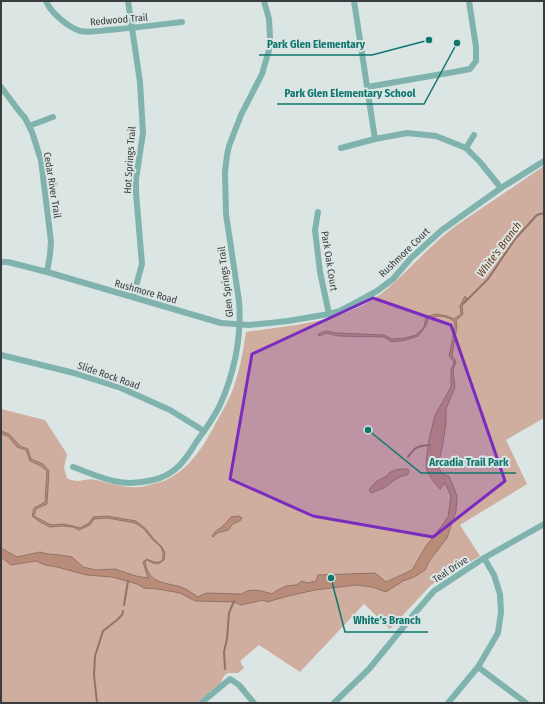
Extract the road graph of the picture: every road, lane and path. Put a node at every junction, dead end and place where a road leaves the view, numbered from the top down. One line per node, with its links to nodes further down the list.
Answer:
1 (46, 1): 7 (street, Redwood Trail)
2 (128, 1): 7 (street, Hot Springs Trail)
3 (264, 1): 24 (street, Glen Springs Trail)
4 (354, 1): 9 (street)
5 (469, 1): 9 (street)
6 (182, 22): 7 (street, Redwood Trail)
7 (132, 28): 21 (street, Hot Springs Trail)
8 (1, 87): 11 (street, Cedar River Trail)
9 (367, 87): 13 (street)
10 (53, 117): 11 (street)
11 (29, 126): 20 (street, Cedar River Trail)
12 (474, 135): 15 (street)
13 (375, 139): 14 (street); 15 (street)
14 (341, 148)
15 (466, 148): 17 (street)
16 (544, 161): 17 (street, Rushmore Court)
17 (501, 188): 22 (street, Rushmore Court)
18 (318, 212): 22 (street, Park Oak Court)
19 (1, 262): 20 (street, Rushmore Road)
20 (47, 272): 21 (street, Rushmore Road)
21 (133, 297): 24 (street, Rushmore Road)
22 (330, 314): 23 (street, Rushmore Court)
23 (288, 321): 24 (street, Rushmore Road)
24 (239, 324): 26 (street, Glen Springs Trail)
25 (1, 355): 26 (street, Slide Rock Road)
26 (204, 431): 27 (street, Glen Springs Trail)
27 (73, 467)
28 (544, 524): 29 (street, Teal Drive)
29 (484, 558): 30 (street); 33 (street, Teal Drive)
30 (478, 667): 34 (street); 35 (street)
31 (201, 703): 32 (street)
32 (254, 703)
33 (334, 703)
34 (448, 703)
35 (526, 703)

